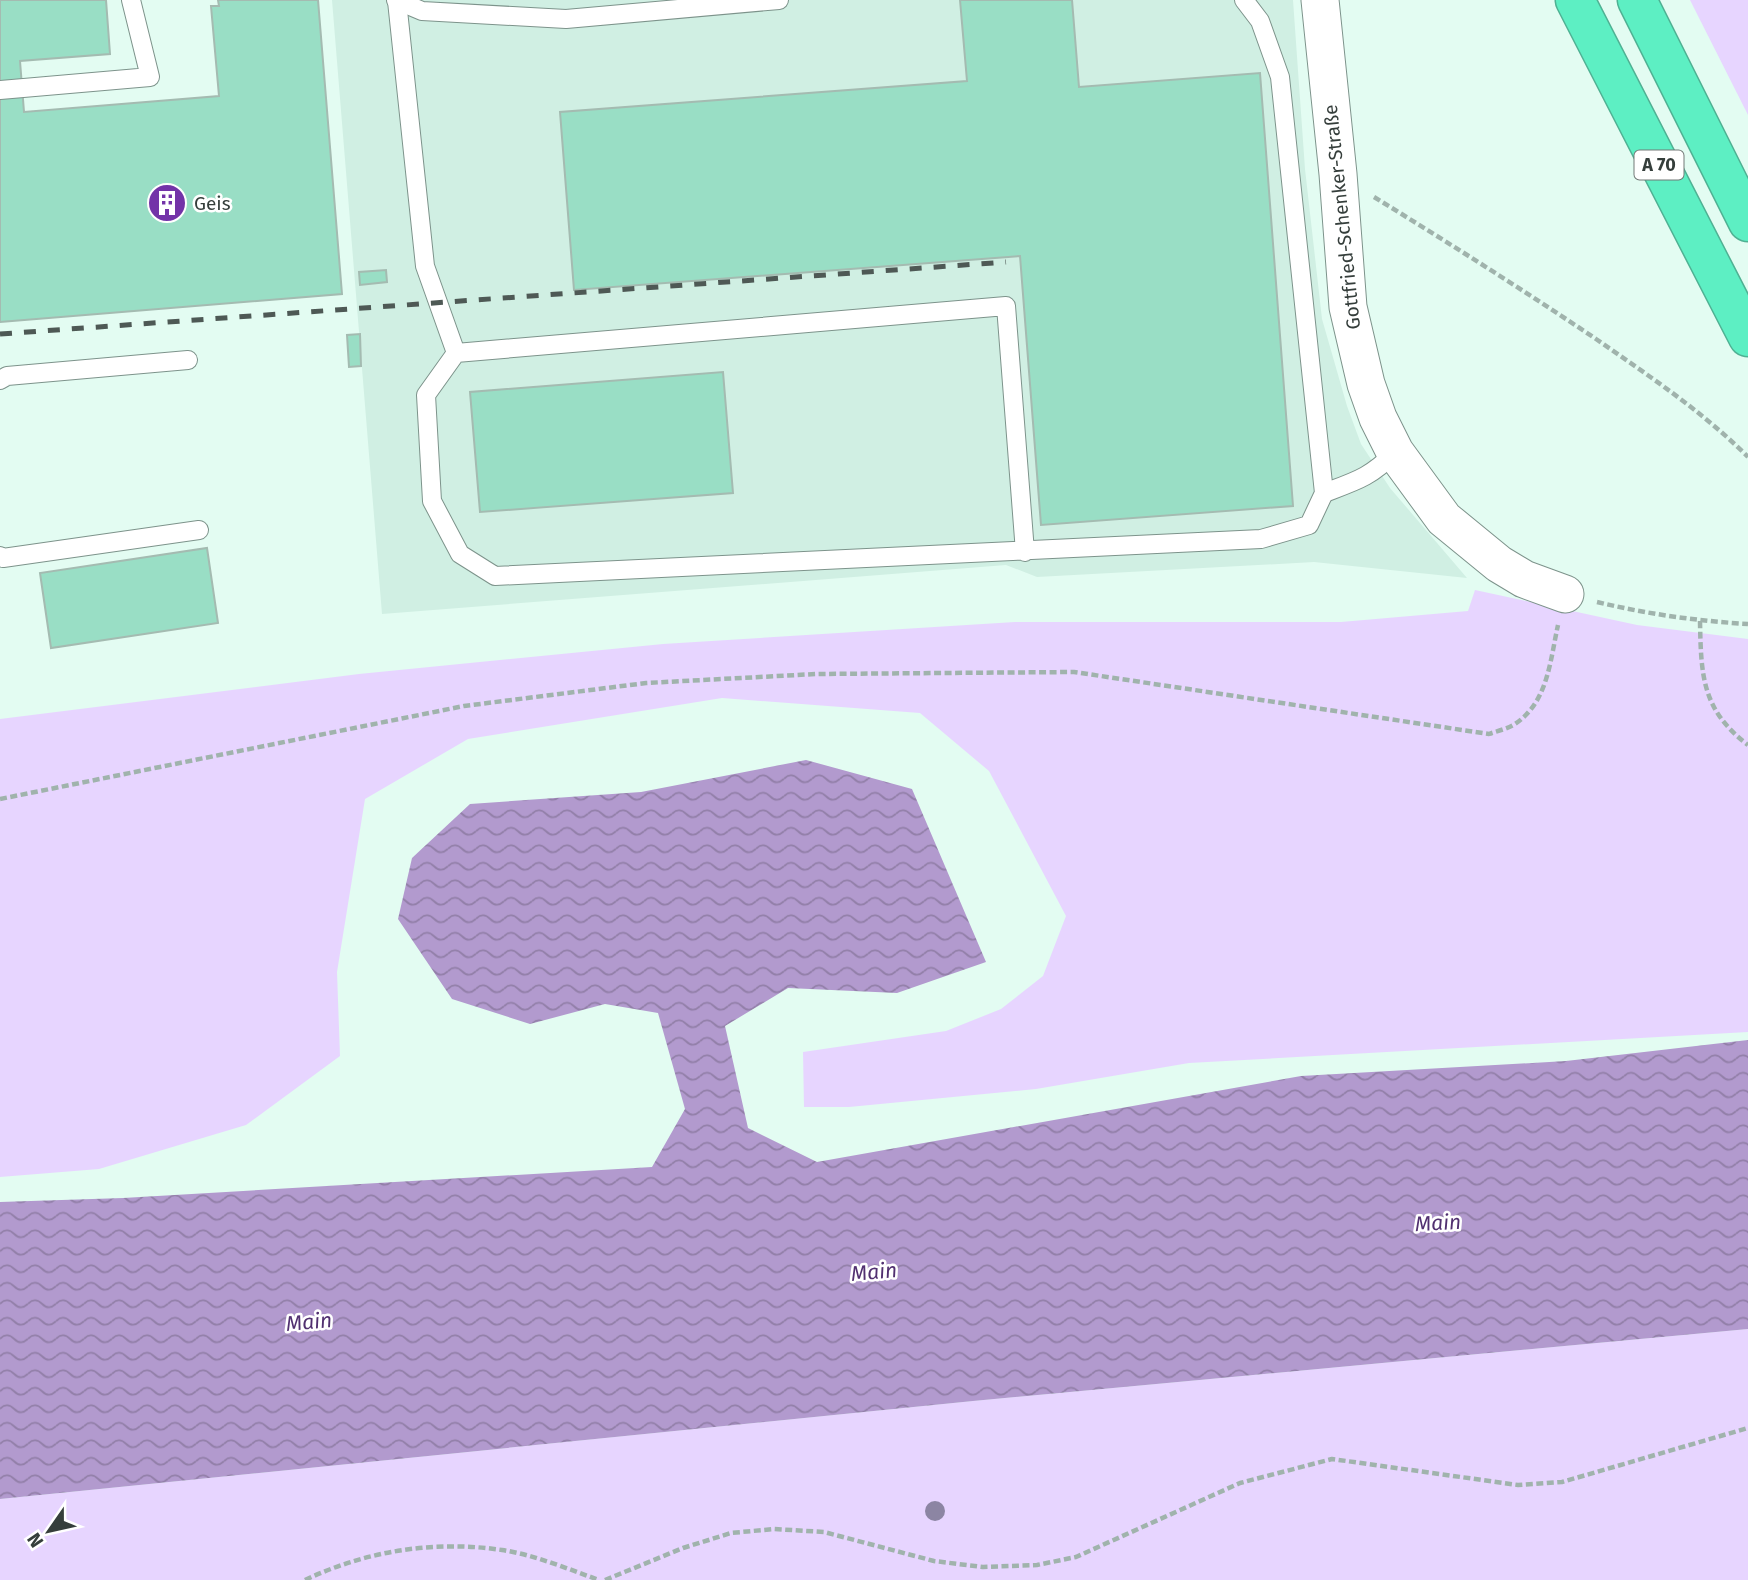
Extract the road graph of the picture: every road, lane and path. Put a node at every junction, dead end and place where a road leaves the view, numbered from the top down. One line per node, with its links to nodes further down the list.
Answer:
1 (131, 0): 8 (lane)
2 (396, 0): 3 (lane); 12 (lane)
3 (779, 0)
4 (1244, 0): 17 (lane)
5 (1320, 0): 9 (street, Gottfried-Schenker-Straße)
6 (1575, 0): 11 (highway, A 70)
7 (1637, 0): 10 (highway, A 70)
8 (0, 90)
9 (1338, 174): 15 (street, Gottfried-Schenker-Straße); 16 (path)
10 (1748, 222)
11 (1748, 337)
12 (456, 353): 19 (lane); 19 (lane)
13 (188, 360): 14 (lane)
14 (0, 380)
15 (1395, 452): 17 (lane); 21 (street, Gottfried-Schenker-Straße)
16 (1748, 457)
17 (1324, 493): 19 (lane)
18 (199, 530): 20 (lane)
19 (1025, 552)
20 (0, 556)
21 (1565, 594): 22 (path); 25 (path)
22 (1700, 621): 23 (path); 24 (path)
23 (1748, 624)
24 (1748, 746)
25 (0, 799)
26 (1748, 1428): 29 (path)
27 (305, 1580): 28 (path)
28 (599, 1580)
29 (605, 1580)

